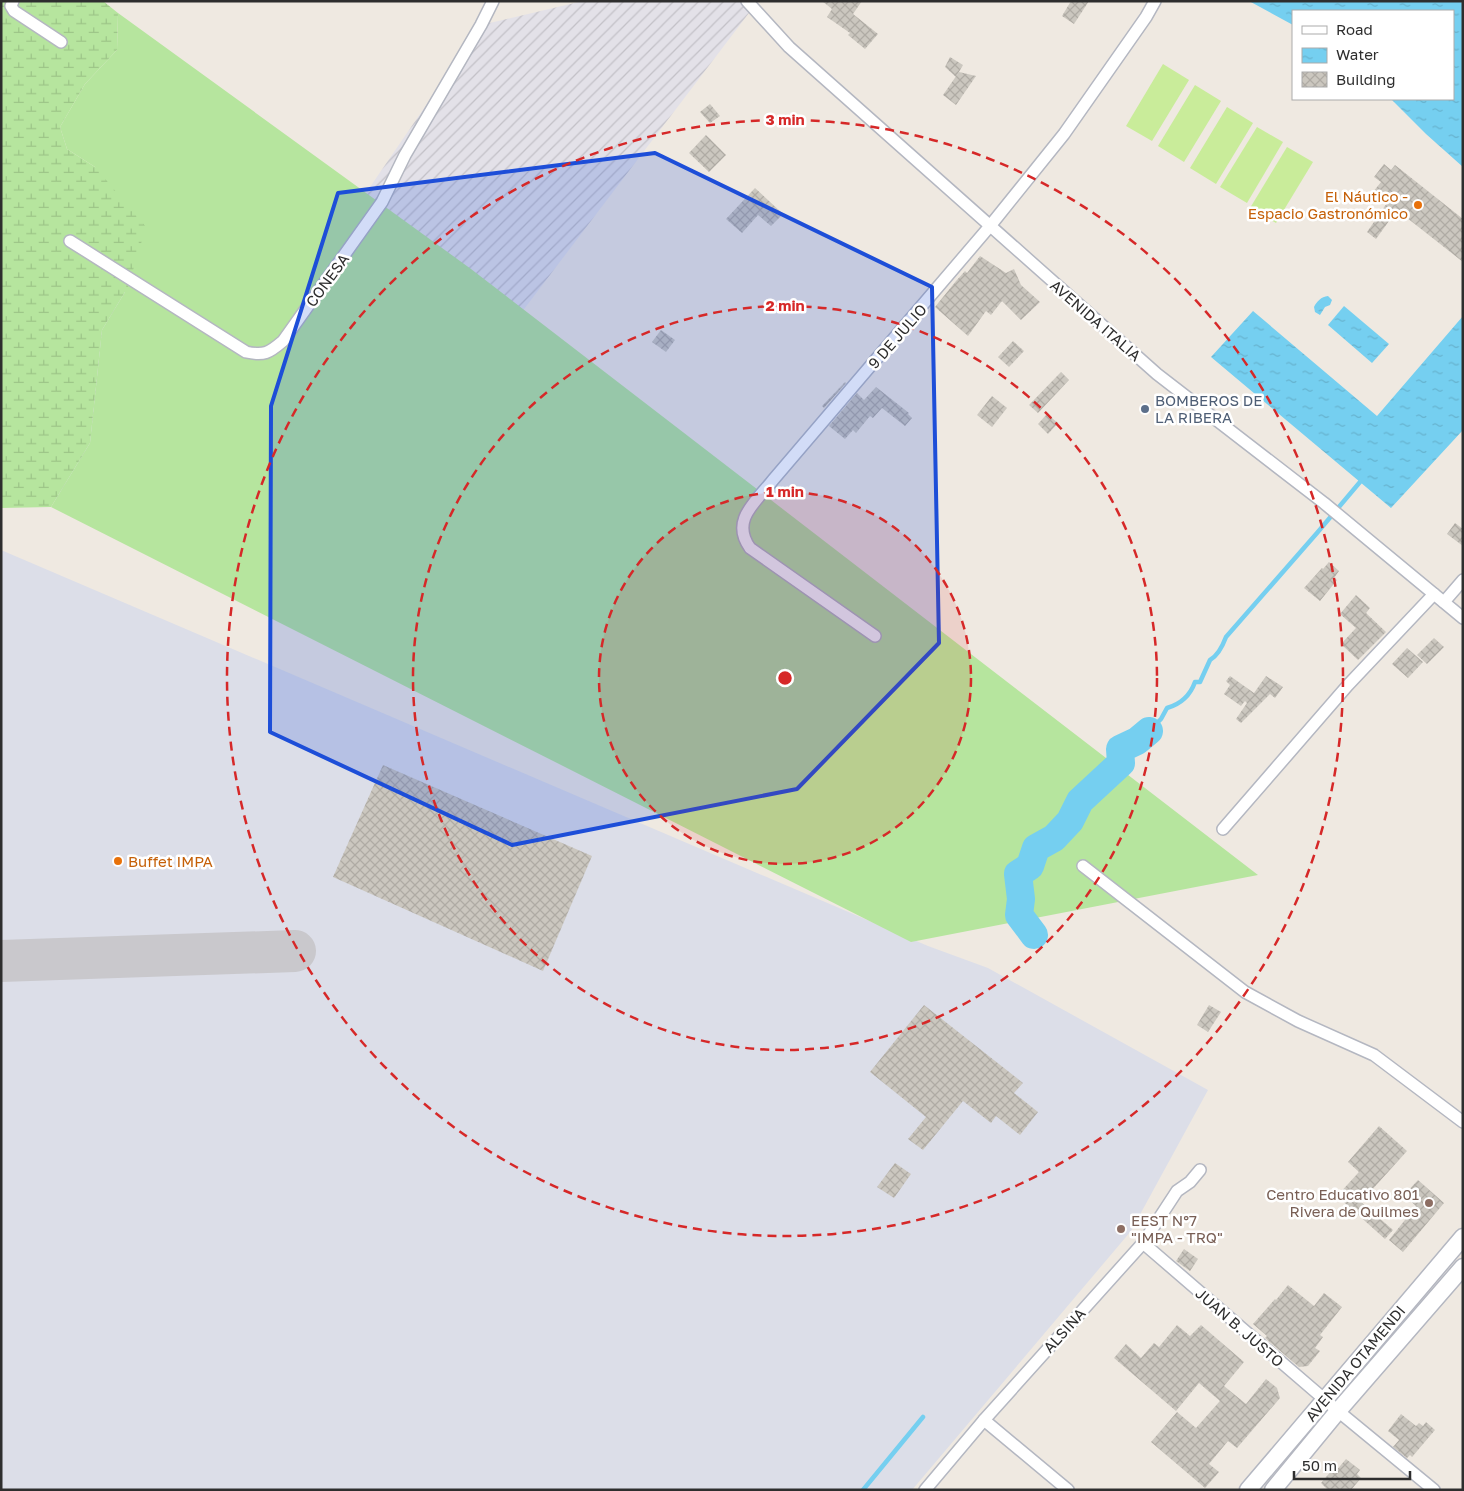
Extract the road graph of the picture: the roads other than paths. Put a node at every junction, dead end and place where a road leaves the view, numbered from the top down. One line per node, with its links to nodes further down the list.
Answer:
1 (13, 1): 5 (street)
2 (493, 1): 7 (street, CONESA)
3 (747, 1): 6 (street, AVENIDA ITALIA)
4 (1155, 1): 6 (street, 9 DE JULIO)
5 (62, 42)
6 (990, 226): 9 (street, AVENIDA ITALIA); 12 (street, 9 DE JULIO)
7 (70, 240)
8 (1463, 580): 10 (street)
9 (1434, 594): 10 (street, AVENIDA ITALIA); 13 (street)
10 (1444, 602): 11 (street, AVENIDA ITALIA)
11 (1463, 618)
12 (875, 636)
13 (1223, 829)
14 (1083, 866): 15 (street)
15 (1463, 1122)
16 (1200, 1170): 18 (street, ALSINA)
17 (1463, 1237): 20 (main road, AVENIDA OTAMENDI)
18 (1143, 1243): 20 (street, JUAN B. JUSTO); 22 (street, ALSINA)
19 (1463, 1267): 21 (main road, AVENIDA OTAMENDI)
20 (1324, 1399): 21 (street, JUAN B. JUSTO); 25 (main road, AVENIDA OTAMENDI)
21 (1338, 1411): 26 (main road, AVENIDA OTAMENDI); 27 (street, JUAN B. JUSTO)
22 (984, 1420): 23 (street, ALSINA); 24 (street)
23 (925, 1490)
24 (1068, 1490)
25 (1248, 1490)
26 (1273, 1490)
27 (1434, 1490)

